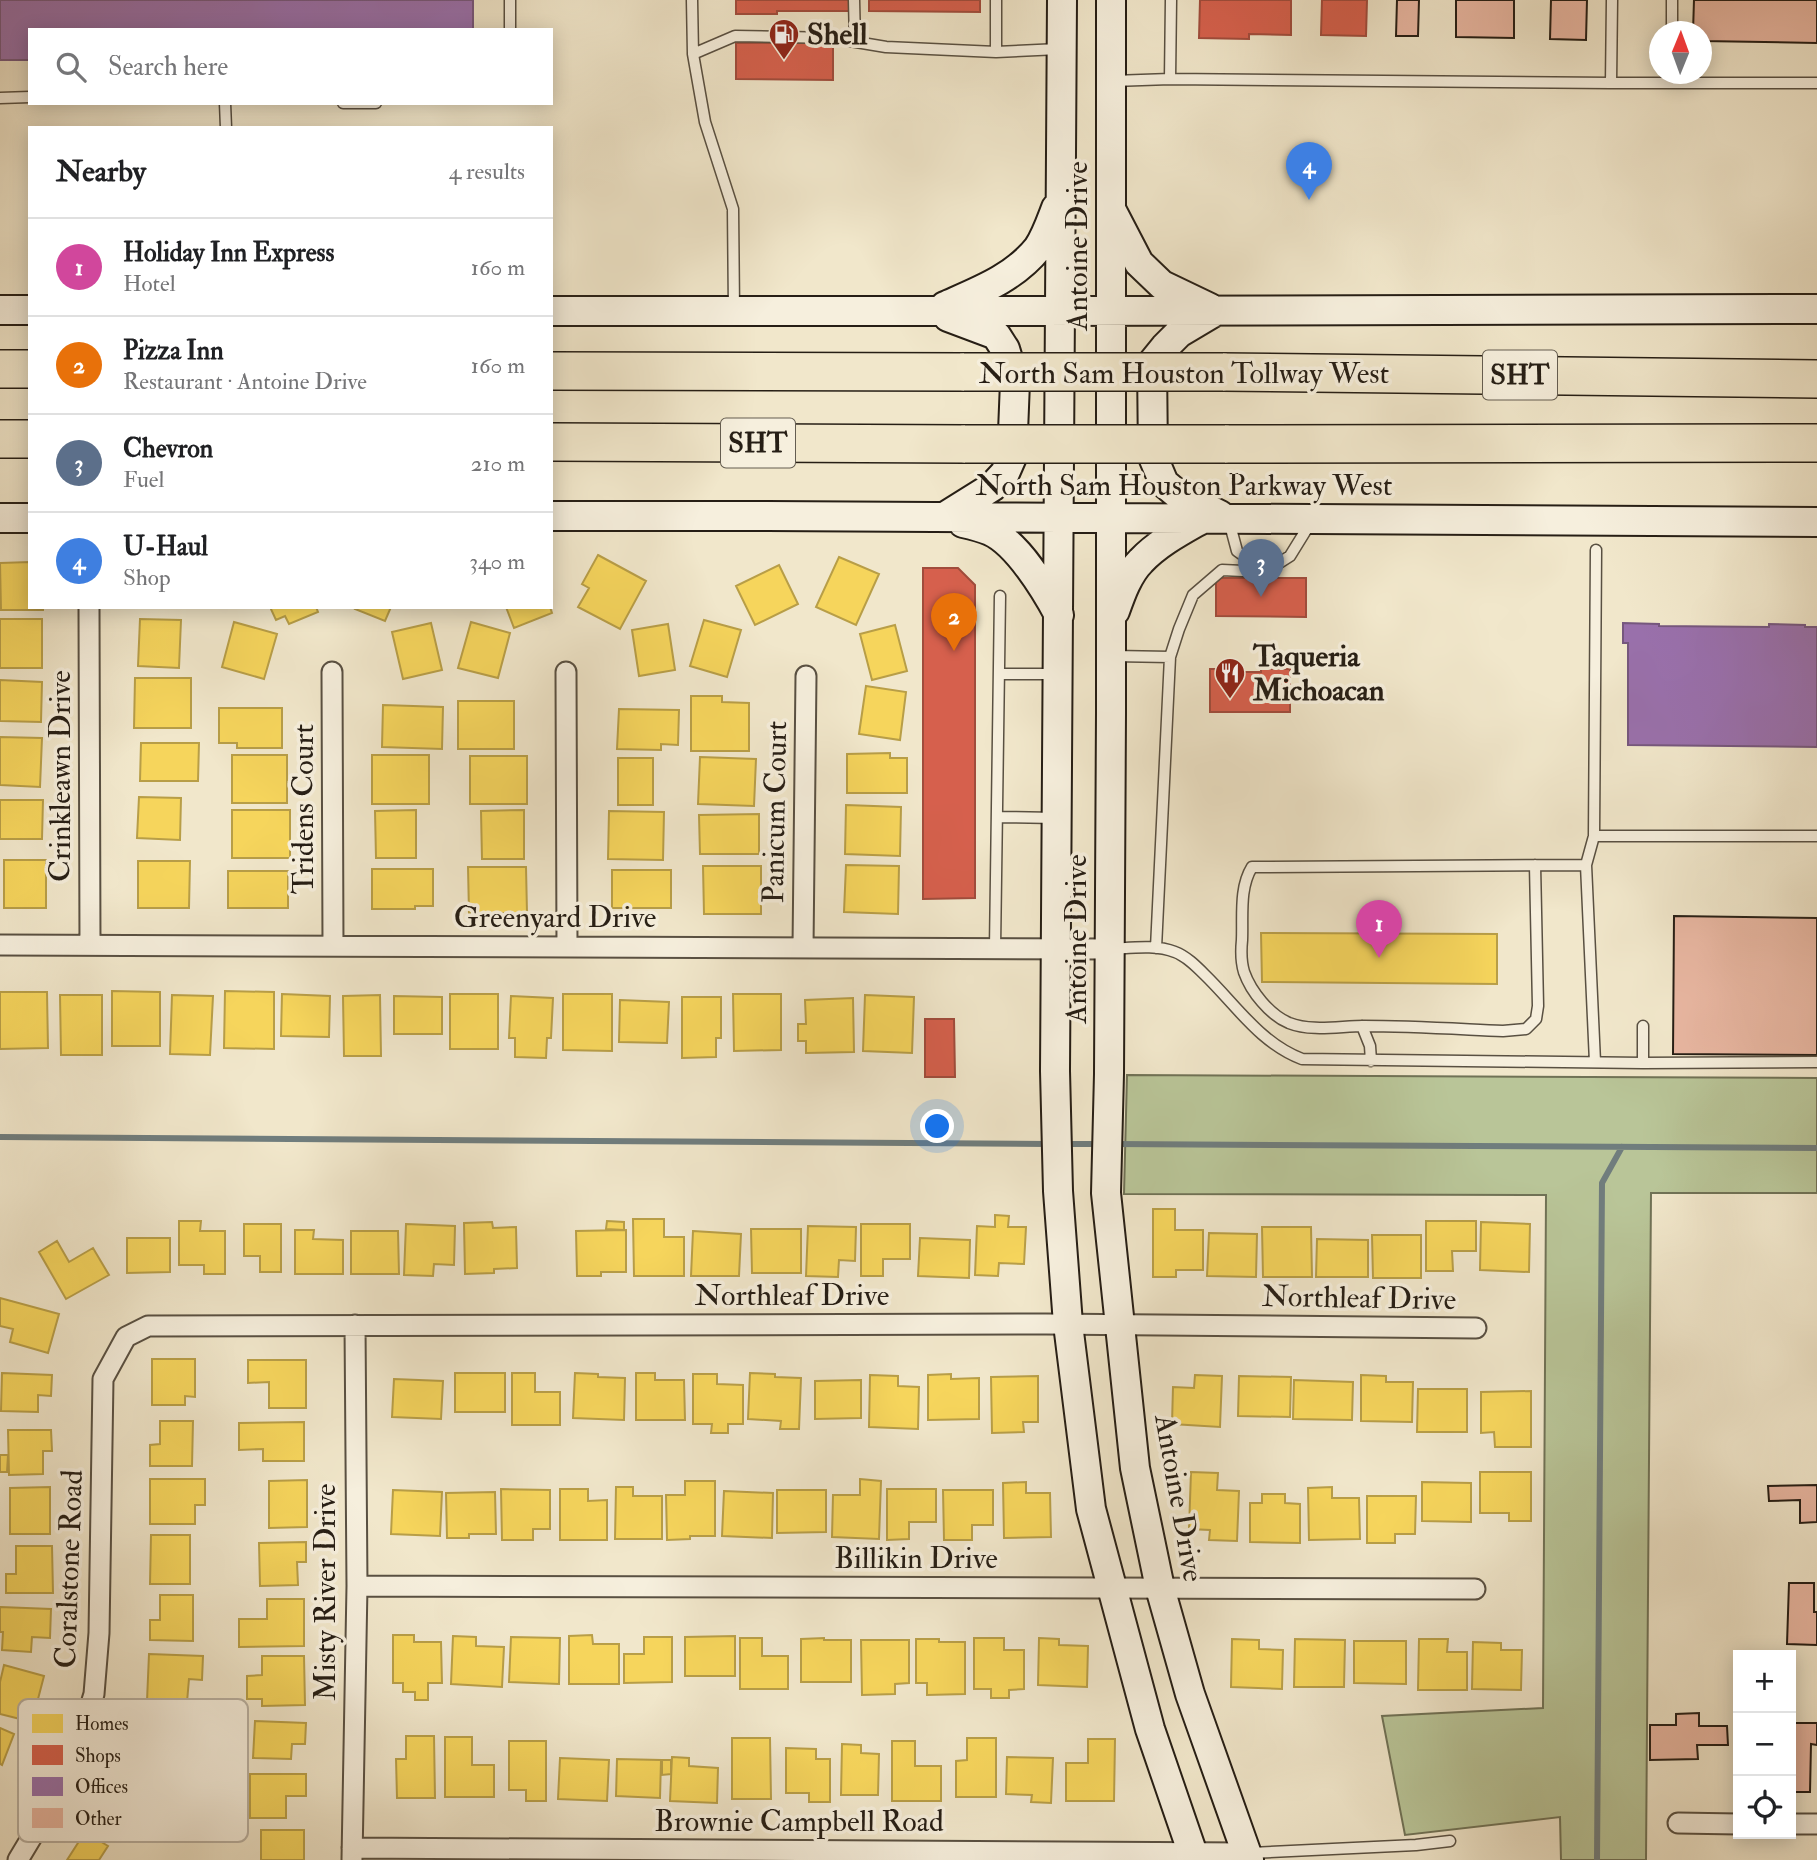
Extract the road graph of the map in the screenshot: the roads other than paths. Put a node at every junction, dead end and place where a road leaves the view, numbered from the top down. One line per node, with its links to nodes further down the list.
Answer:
1 (510, 0): 11 (lane)
2 (692, 0): 15 (lane)
3 (855, 0): 12 (lane)
4 (996, 0): 14 (lane)
5 (1062, 0): 13 (main road, Antoine Drive)
6 (1111, 0): 19 (main road, Antoine Drive)
7 (1171, 0): 16 (lane)
8 (1612, 0): 20 (lane)
9 (1672, 0): 10 (lane)
10 (1672, 21)
11 (510, 28)
12 (855, 42): 14 (lane); 15 (lane)
13 (1062, 49): 14 (lane); 26 (main road, Antoine Drive)
14 (996, 52)
15 (693, 54): 32 (lane)
16 (1170, 79): 19 (lane); 20 (lane)
17 (1712, 79): 21 (lane)
18 (1649, 80): 20 (lane)
19 (1111, 81): 27 (main road, Antoine Drive)
20 (1611, 83)
21 (1817, 83)
22 (28, 97): 23 (lane)
23 (0, 98)
24 (225, 105): 25 (lane)
25 (226, 126)
26 (1062, 193): 33 (main road); 34 (main road, Antoine Drive)
27 (1110, 209): 35 (main road, Antoine Drive); 36 (main road)
28 (1817, 309): 36 (main road)
29 (0, 310): 30 (main road)
30 (28, 310)
31 (553, 311): 32 (main road)
32 (734, 311): 33 (main road)
33 (933, 311): 34 (main road); 46 (main road)
34 (1061, 311): 35 (main road); 47 (main road, Antoine Drive)
35 (1110, 311): 36 (main road); 50 (main road, Antoine Drive)
36 (1216, 311): 51 (main road)
37 (0, 369): 38 (highway)
38 (28, 369)
39 (553, 371): 40 (highway, North Sam Houston Tollway West / SHT, bridge)
40 (1817, 379)
41 (0, 439): 42 (highway)
42 (28, 439)
43 (553, 442): 44 (highway, SHT, bridge)
44 (1817, 443)
45 (553, 516): 46 (main road, North Sam Houston Parkway West)
46 (944, 517): 47 (main road, North Sam Houston Parkway West); 58 (main road)
47 (1060, 517): 50 (main road, North Sam Houston Parkway West); 58 (main road, Antoine Drive)
48 (0, 518): 49 (main road)
49 (28, 518)
50 (1110, 518): 51 (main road, North Sam Houston Parkway West); 59 (main road, Antoine Drive)
51 (1215, 518): 52 (main road, North Sam Houston Parkway West); 55 (lane); 59 (main road)
52 (1313, 519): 53 (main road, North Sam Houston Parkway West); 55 (lane)
53 (1817, 522)
54 (1596, 550): 69 (lane)
55 (1265, 572): 61 (lane)
56 (1000, 596): 64 (lane)
57 (89, 609): 74 (street, Crinkleawn Drive)
58 (1059, 615): 65 (main road, Antoine Drive)
59 (1110, 623): 60 (main road, Antoine Drive)
60 (1110, 655): 61 (lane); 81 (main road, Antoine Drive)
61 (1170, 657): 80 (lane)
62 (332, 672): 75 (street, Tridens Court)
63 (566, 672): 76 (street)
64 (999, 674): 65 (lane); 67 (lane)
65 (1058, 674): 68 (main road, Antoine Drive)
66 (806, 676): 77 (street, Panicum Court)
67 (997, 817): 68 (lane); 78 (lane)
68 (1058, 818): 79 (main road, Antoine Drive)
69 (1594, 836): 70 (lane); 72 (lane)
70 (1817, 836)
71 (1535, 865): 72 (lane); 82 (lane); 82 (lane)
72 (1586, 865): 85 (lane)
73 (0, 945): 74 (street, Greenyard Drive)
74 (90, 945): 75 (street, Greenyard Drive)
75 (333, 946): 76 (street, Greenyard Drive)
76 (567, 947): 77 (street, Greenyard Drive)
77 (803, 948): 78 (street, Greenyard Drive)
78 (995, 948): 79 (street, Greenyard Drive)
79 (1056, 948): 81 (street, Greenyard Drive); 88 (main road, Antoine Drive)
80 (1156, 948): 81 (lane); 84 (lane)
81 (1109, 949): 90 (main road, Antoine Drive)
82 (1362, 1026): 84 (lane)
83 (1643, 1026): 87 (lane)
84 (1371, 1061): 85 (lane)
85 (1595, 1062): 87 (lane)
86 (1817, 1062): 87 (lane)
87 (1643, 1063)
88 (1068, 1324): 89 (street, Northleaf Drive); 90 (street, Northleaf Drive); 94 (main road, Antoine Drive)
89 (355, 1325): 92 (street, Northleaf Drive); 93 (street, Misty River Drive)
90 (1120, 1325): 91 (street, Northleaf Drive); 95 (main road, Antoine Drive)
91 (1476, 1328)
92 (118, 1350): 97 (street, Coralstone Road)
93 (357, 1586): 94 (street, Billikin Drive); 105 (street, Misty River Drive)
94 (1111, 1588): 95 (street, Billikin Drive); 106 (main road, Antoine Drive)
95 (1160, 1588): 96 (street, Billikin Drive); 107 (main road, Antoine Drive)
96 (1475, 1589)
97 (92, 1699)
98 (1678, 1823): 99 (street)
99 (1733, 1824)
100 (1796, 1825): 101 (street)
101 (1817, 1825)
102 (1450, 1840): 104 (lane)
103 (29, 1842): 108 (street, Coralstone Road)
104 (1353, 1848): 107 (lane); 109 (lane)
105 (352, 1854): 106 (street, Brownie Campbell Road)
106 (1194, 1856): 107 (street, Brownie Campbell Road)
107 (1248, 1857)
108 (18, 1860)
109 (1354, 1860)

